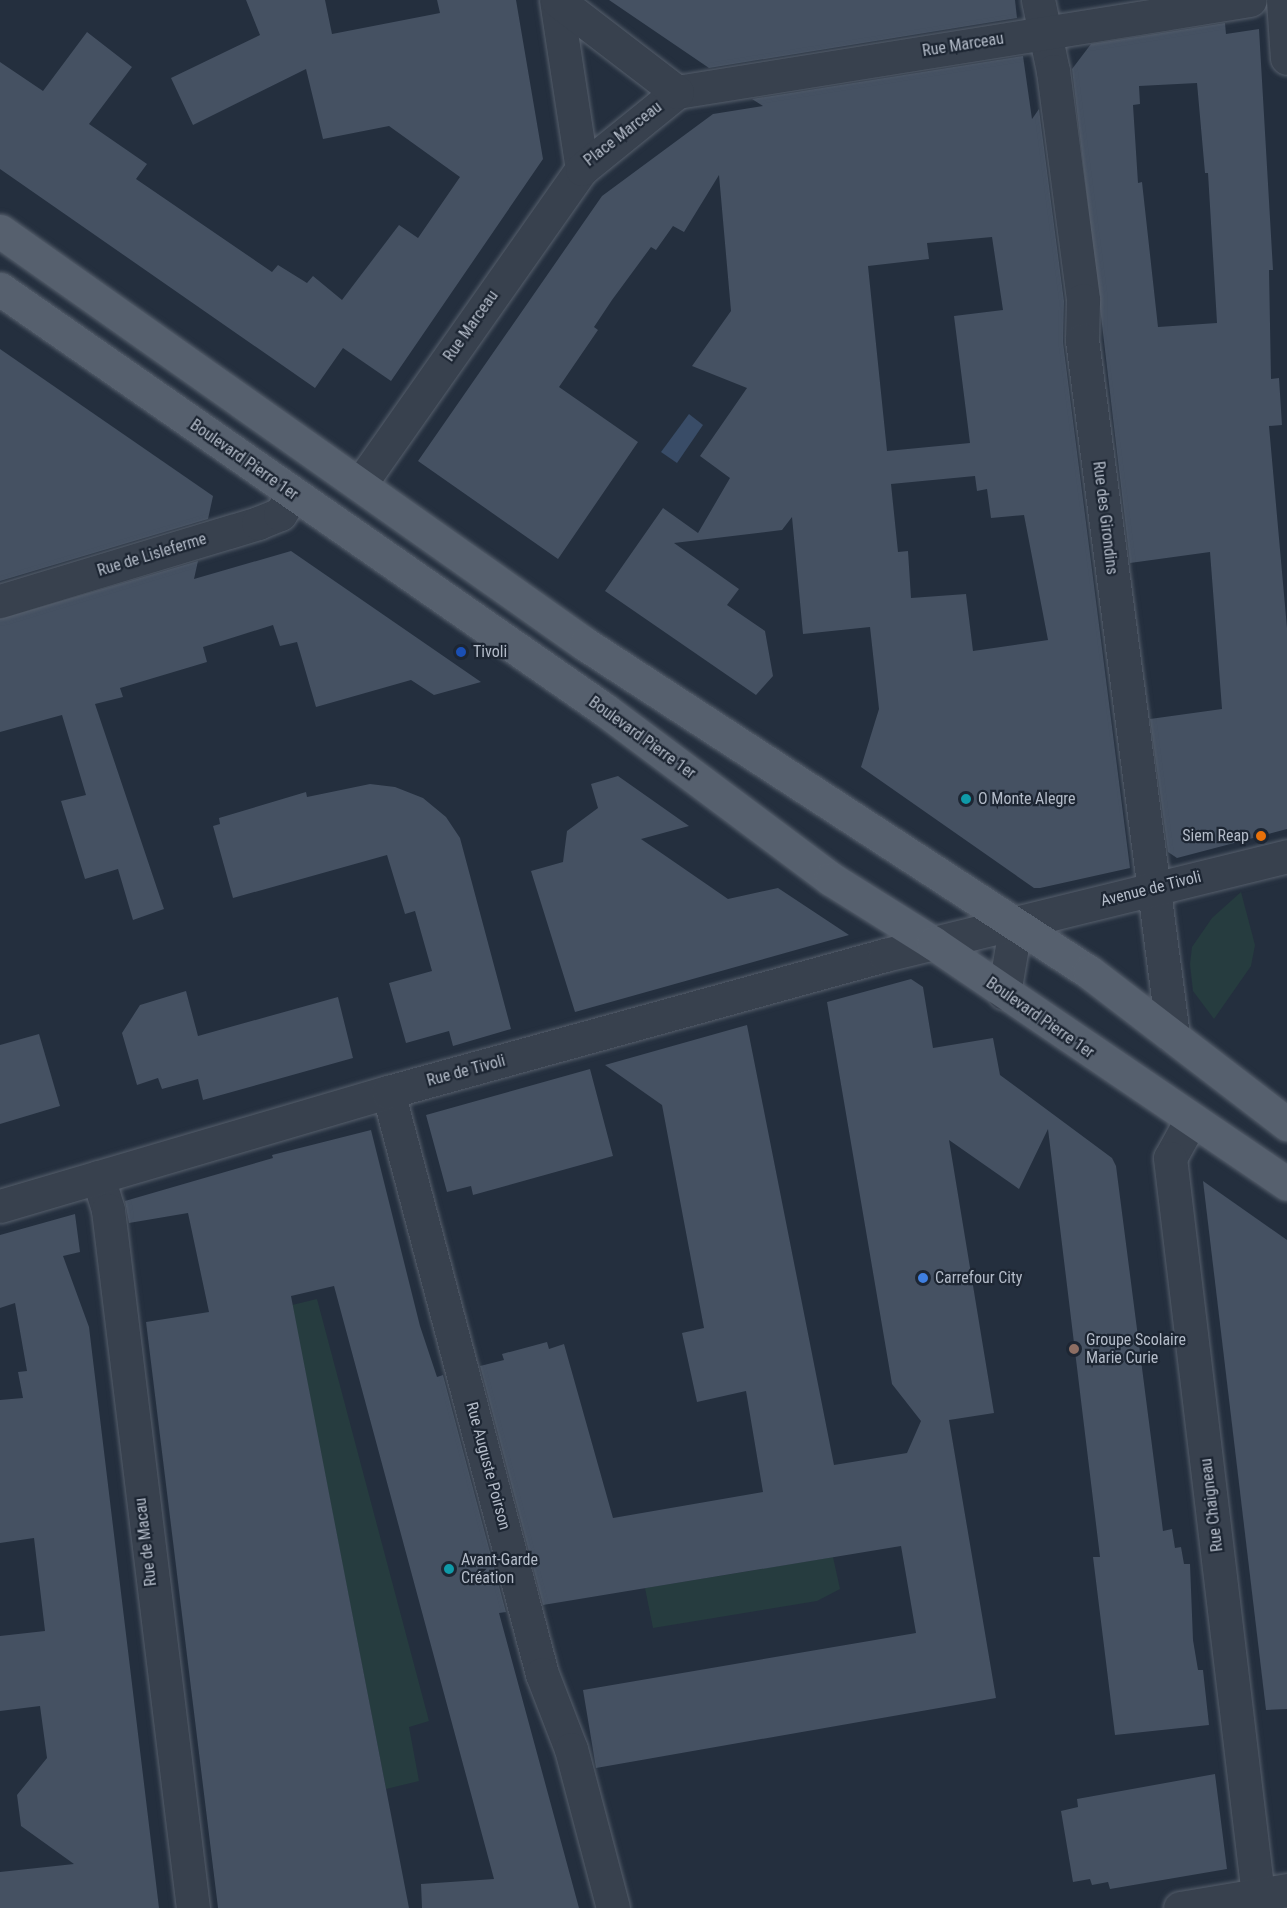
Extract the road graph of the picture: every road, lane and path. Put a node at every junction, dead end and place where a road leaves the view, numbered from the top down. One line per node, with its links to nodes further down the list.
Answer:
1 (556, 0): 7 (street, Place Marceau); 8 (street, Place Marceau)
2 (1038, 0): 5 (street, Rue des Girondins)
3 (1250, 0): 5 (street, Rue Marceau)
4 (1283, 0): 6 (street)
5 (1044, 32): 7 (street, Rue Marceau); 15 (street, Rue des Girondins)
6 (1287, 58)
7 (677, 92): 8 (street, Place Marceau)
8 (582, 169): 11 (street, Rue Marceau)
9 (0, 231): 11 (main road)
10 (0, 289): 12 (main road, Boulevard Pierre 1er)
11 (361, 483): 16 (main road)
12 (293, 495): 13 (street, Rue de Lisleferme); 17 (main road, Boulevard Pierre 1er)
13 (0, 601)
14 (1287, 856): 15 (street, Avenue de Tivoli)
15 (1153, 889): 16 (street, Avenue de Tivoli); 19 (street, Rue des Girondins)
16 (1016, 923): 17 (street, Avenue de Tivoli); 18 (street); 19 (main road)
17 (933, 943): 18 (main road, Boulevard Pierre 1er); 20 (street, Rue de Tivoli)
18 (1004, 993): 21 (main road, Boulevard Pierre 1er)
19 (1173, 1036): 22 (main road)
20 (388, 1092): 23 (street, Rue de Tivoli); 29 (street, Rue Auguste Poirson)
21 (1191, 1120): 24 (main road, Boulevard Pierre 1er); 26 (street, Rue Chaigneau)
22 (1287, 1124)
23 (98, 1177): 25 (street, Rue de Tivoli); 28 (street, Rue de Macau)
24 (1287, 1184)
25 (0, 1206)
26 (1273, 1892): 27 (street)
27 (1192, 1907)
28 (193, 1908)
29 (613, 1908)

